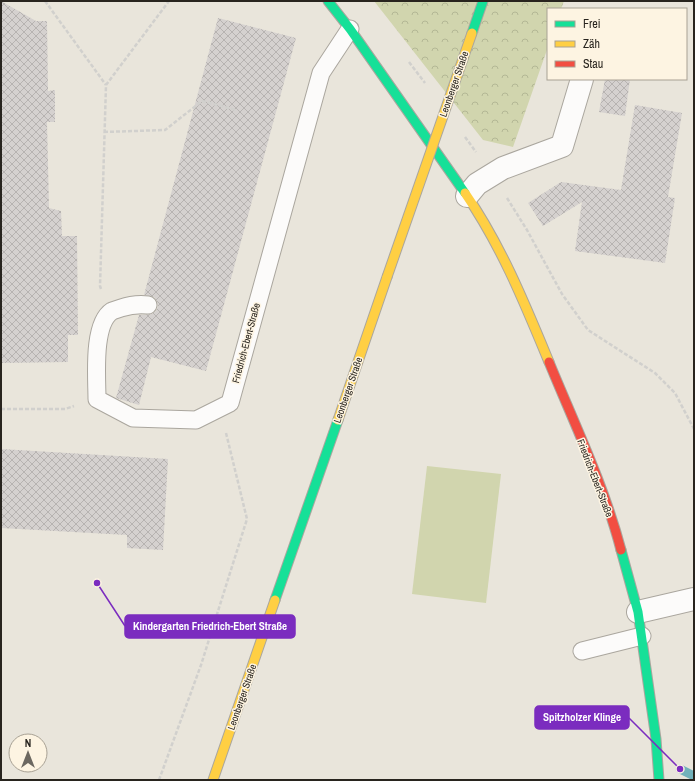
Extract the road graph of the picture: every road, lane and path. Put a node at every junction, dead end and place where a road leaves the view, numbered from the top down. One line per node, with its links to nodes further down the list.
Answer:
1 (45, 1): 9 (path)
2 (169, 1): 9 (path)
3 (328, 1): 5 (street, Friedrich-Ebert-Straße)
4 (484, 1): 26 (street, Leonberger Straße, bridge)
5 (350, 29): 14 (street, Friedrich-Ebert-Straße); 18 (lane, Friedrich-Ebert-Straße)
6 (406, 59): 8 (path)
7 (582, 80): 13 (street)
8 (426, 84)
9 (106, 85): 11 (path)
10 (236, 110): 11 (path)
11 (104, 132): 16 (path)
12 (464, 136): 13 (path)
13 (492, 174): 14 (street); 20 (path)
14 (467, 196): 22 (street, Friedrich-Ebert-Straße)
15 (148, 305): 16 (lane)
16 (111, 312): 17 (lane)
17 (97, 399): 18 (lane, Friedrich-Ebert-Straße); 19 (path)
18 (220, 408): 25 (path)
19 (1, 409)
20 (694, 429)
21 (694, 599): 22 (street)
22 (638, 612): 23 (street, Friedrich-Ebert-Straße)
23 (642, 636): 24 (lane); 27 (street, Friedrich-Ebert-Straße)
24 (582, 651)
25 (159, 780)
26 (213, 780)
27 (659, 780)

